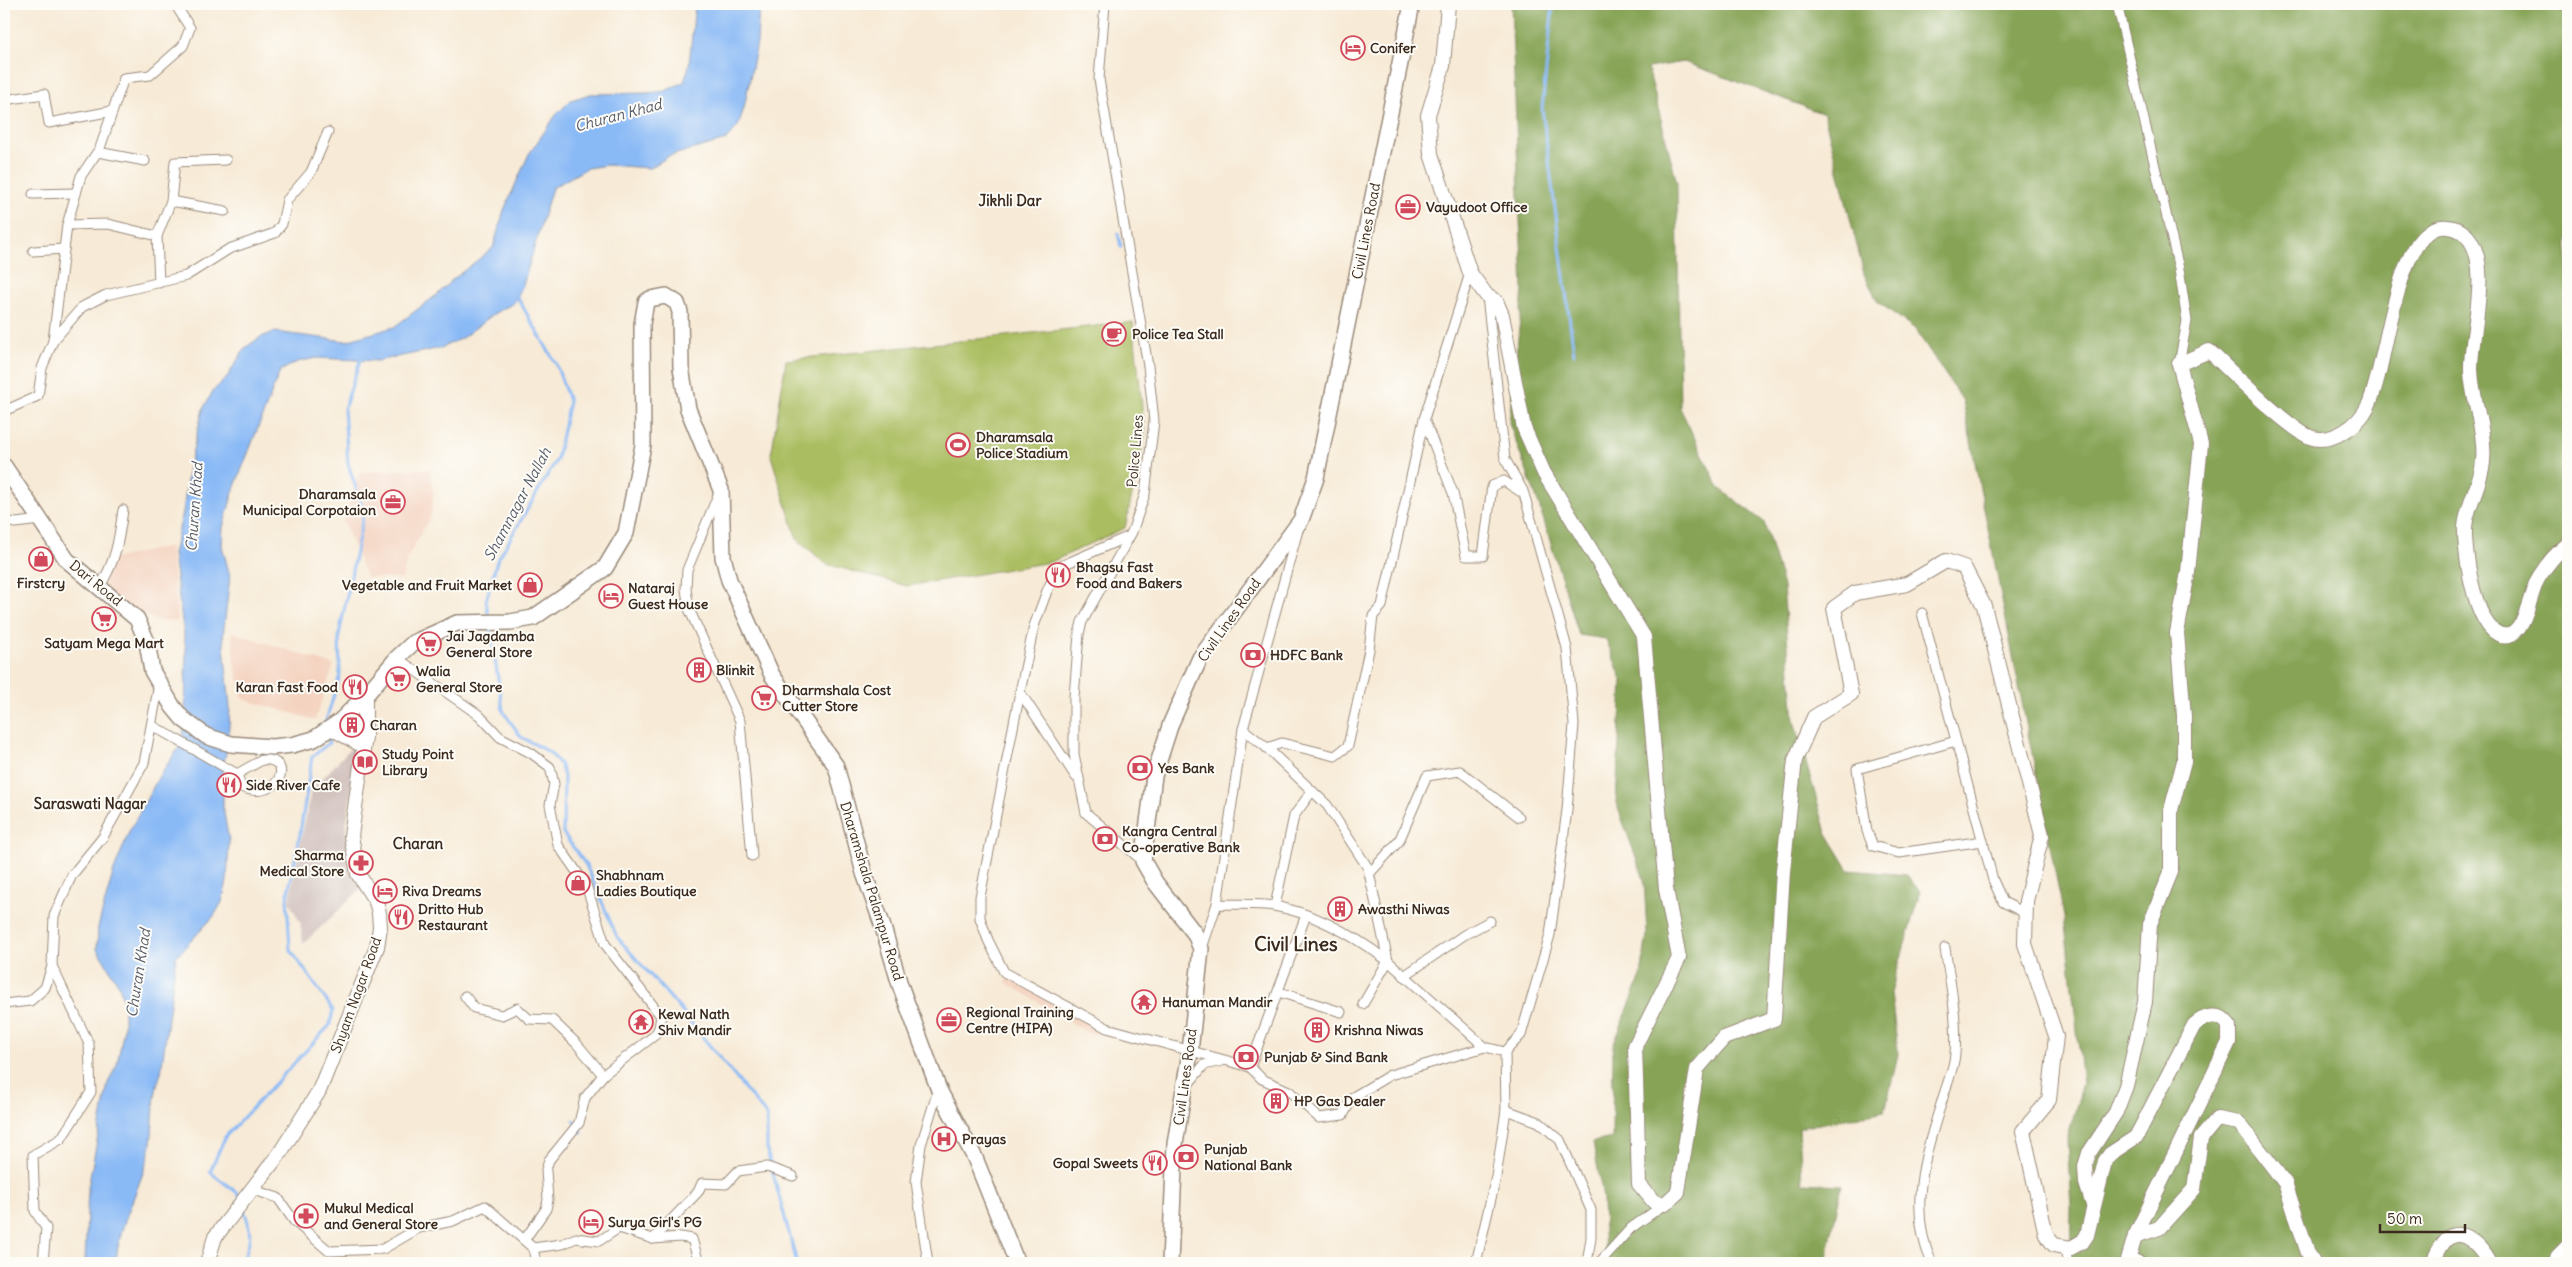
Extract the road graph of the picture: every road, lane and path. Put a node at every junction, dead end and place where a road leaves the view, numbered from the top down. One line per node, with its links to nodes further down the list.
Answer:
1 (175, 4): 7 (street)
2 (1105, 4): 34 (street, Police Lines)
3 (1412, 4): 33 (main road, Civil Lines Road)
4 (1448, 4): 20 (street)
5 (2117, 4): 24 (street)
6 (4, 100): 7 (street)
7 (112, 111): 9 (street)
8 (328, 132): 21 (street)
9 (98, 152): 11 (street); 12 (street)
10 (226, 160): 14 (street)
11 (145, 161)
12 (76, 193): 13 (street); 16 (street)
13 (32, 194)
14 (171, 201): 15 (street); 17 (street)
15 (225, 211)
16 (67, 225): 17 (street); 18 (street)
17 (157, 236): 21 (street)
18 (64, 249): 19 (street); 23 (street)
19 (33, 251)
20 (1470, 274): 22 (street); 26 (street)
21 (159, 283): 23 (street)
22 (1487, 296): 29 (street); 83 (street)
23 (53, 341): 25 (street)
24 (2179, 364): 35 (street); 84 (street)
25 (4, 411)
26 (1424, 418): 29 (street); 48 (street)
27 (6, 471): 32 (main road, Dari Road)
28 (721, 490): 38 (main road, Dharamshala Palampur Road); 54 (street); 78 (main road, Dharamshala Palampur Road)
29 (1524, 494): 74 (street)
30 (123, 510): 36 (street)
31 (4, 520): 32 (street)
32 (40, 520): 36 (main road, Dari Road)
33 (1301, 520): 44 (street); 55 (main road, Civil Lines Road)
34 (1128, 537): 40 (street); 50 (street, Police Lines)
35 (2568, 544)
36 (100, 586): 39 (main road, Dari Road)
37 (1922, 613): 45 (street)
38 (397, 658): 41 (main road, Dharamshala Palampur Road); 77 (street)
39 (158, 684): 42 (street); 46 (main road, Dari Road)
40 (1020, 692): 50 (street); 73 (street)
41 (365, 696): 43 (main road, Dharamshala Palampur Road); 47 (street, Shyam Nagar Road)
42 (153, 726): 49 (street); 65 (street)
43 (332, 727): 46 (main road, Dharamshala Palampur Road); 47 (street)
44 (1243, 730): 48 (street); 57 (street)
45 (1956, 741): 53 (street); 53 (street)
46 (247, 746)
47 (363, 746): 82 (street, Shyam Nagar Road)
48 (1267, 748): 51 (street)
49 (237, 774): 49 (street)
50 (1080, 783): 55 (street, Police Lines)
51 (1312, 791): 56 (street); 58 (street)
52 (1518, 816): 56 (street)
53 (1983, 841): 59 (street)
54 (752, 856)
55 (1143, 861): 63 (main road)
56 (1369, 874): 64 (street)
57 (1217, 904): 58 (street); 63 (street)
58 (1275, 906): 60 (street)
59 (2025, 914): 83 (street); 90 (street)
60 (1306, 915): 64 (street); 67 (street)
61 (1490, 921): 66 (street)
62 (1945, 948): 102 (street)
63 (1201, 949): 73 (main road, Civil Lines Road)
64 (1388, 961): 66 (street); 70 (street)
65 (52, 966): 69 (street); 92 (street)
66 (1404, 976): 72 (street)
67 (1279, 992): 71 (street); 76 (street)
68 (465, 996): 77 (street)
69 (4, 1004)
70 (1363, 1004)
71 (1341, 1012)
72 (1485, 1047): 74 (street); 76 (street)
73 (1190, 1052): 75 (street); 79 (main road, Civil Lines Road)
74 (1505, 1052): 80 (street)
75 (1225, 1061): 76 (street); 79 (street)
76 (1250, 1067)
77 (603, 1075): 86 (street)
78 (939, 1090): 96 (street); 97 (main road, Dharamshala Palampur Road)
79 (1184, 1090): 98 (main road, Civil Lines Road)
80 (1506, 1110): 99 (street); 100 (street)
81 (793, 1176): 87 (street)
82 (251, 1190): 86 (street); 93 (street, Shyam Nagar Road)
83 (1665, 1204): 101 (street)
84 (2093, 1205): 85 (street); 90 (street)
85 (2135, 1236): 91 (street); 105 (street)
86 (525, 1239): 89 (street)
87 (653, 1239): 89 (street); 95 (street)
88 (2568, 1246): 108 (street)
89 (533, 1248): 94 (street)
90 (2065, 1248): 103 (street)
91 (2128, 1260): 104 (street)
92 (43, 1263)
93 (207, 1263)
94 (536, 1263)
95 (699, 1263)
96 (928, 1263)
97 (1017, 1263)
98 (1170, 1263)
99 (1476, 1263)
100 (1587, 1263)
101 (1599, 1263)
102 (1932, 1263)
103 (2068, 1263)
104 (2144, 1263)
105 (2314, 1263)
106 (2432, 1263): 107 (street)
107 (2490, 1263)
108 (2556, 1263)

